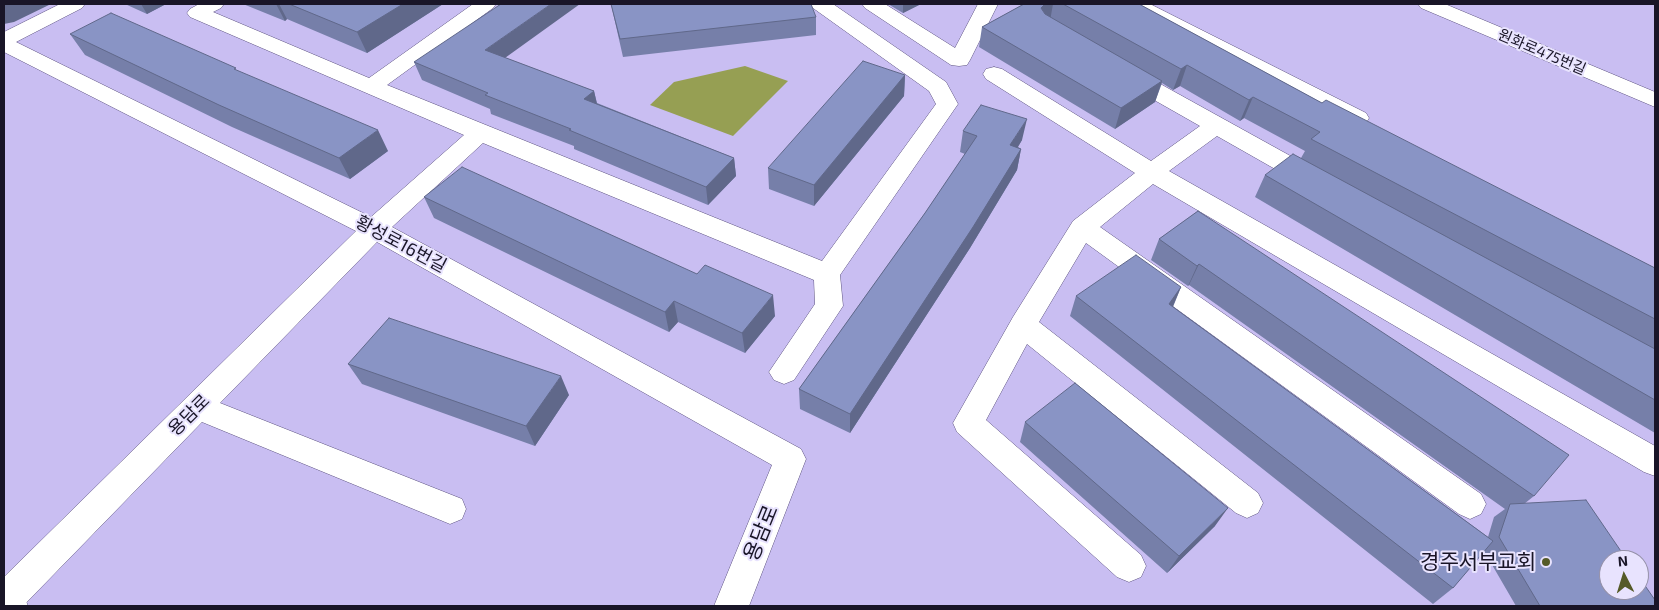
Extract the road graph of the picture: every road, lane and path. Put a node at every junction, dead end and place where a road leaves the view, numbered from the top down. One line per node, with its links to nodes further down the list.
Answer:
1 (75, 4): 9 (street)
2 (214, 4): 13 (street)
3 (486, 4): 13 (street)
4 (820, 4): 22 (street)
5 (872, 4): 6 (street)
6 (988, 4)
7 (1135, 4): 16 (street)
8 (1428, 4): 14 (street, 원화로475번길)
9 (4, 40)
10 (4, 44): 21 (street, 황성로16번길)
11 (1107, 63): 15 (street)
12 (994, 74): 18 (street)
13 (370, 87): 17 (street)
14 (1655, 100)
15 (1215, 126): 18 (street); 19 (street)
16 (1373, 126)
17 (480, 133): 21 (street, 용담로); 22 (street)
18 (1152, 172): 20 (street); 27 (street)
19 (1336, 192)
20 (1082, 227): 23 (street); 29 (street)
21 (374, 229): 25 (street, 용담로); 26 (street, 황성로16번길)
22 (827, 274): 24 (street)
23 (1022, 325): 28 (street); 31 (street)
24 (784, 372)
25 (197, 407): 30 (street); 32 (street, 용담로)
26 (790, 459): 34 (street, 용담로)
27 (1655, 462)
28 (1247, 503)
29 (1470, 504)
30 (450, 509)
31 (1128, 566)
32 (4, 602): 33 (street, 용담로)
33 (11, 606)
34 (732, 606)

